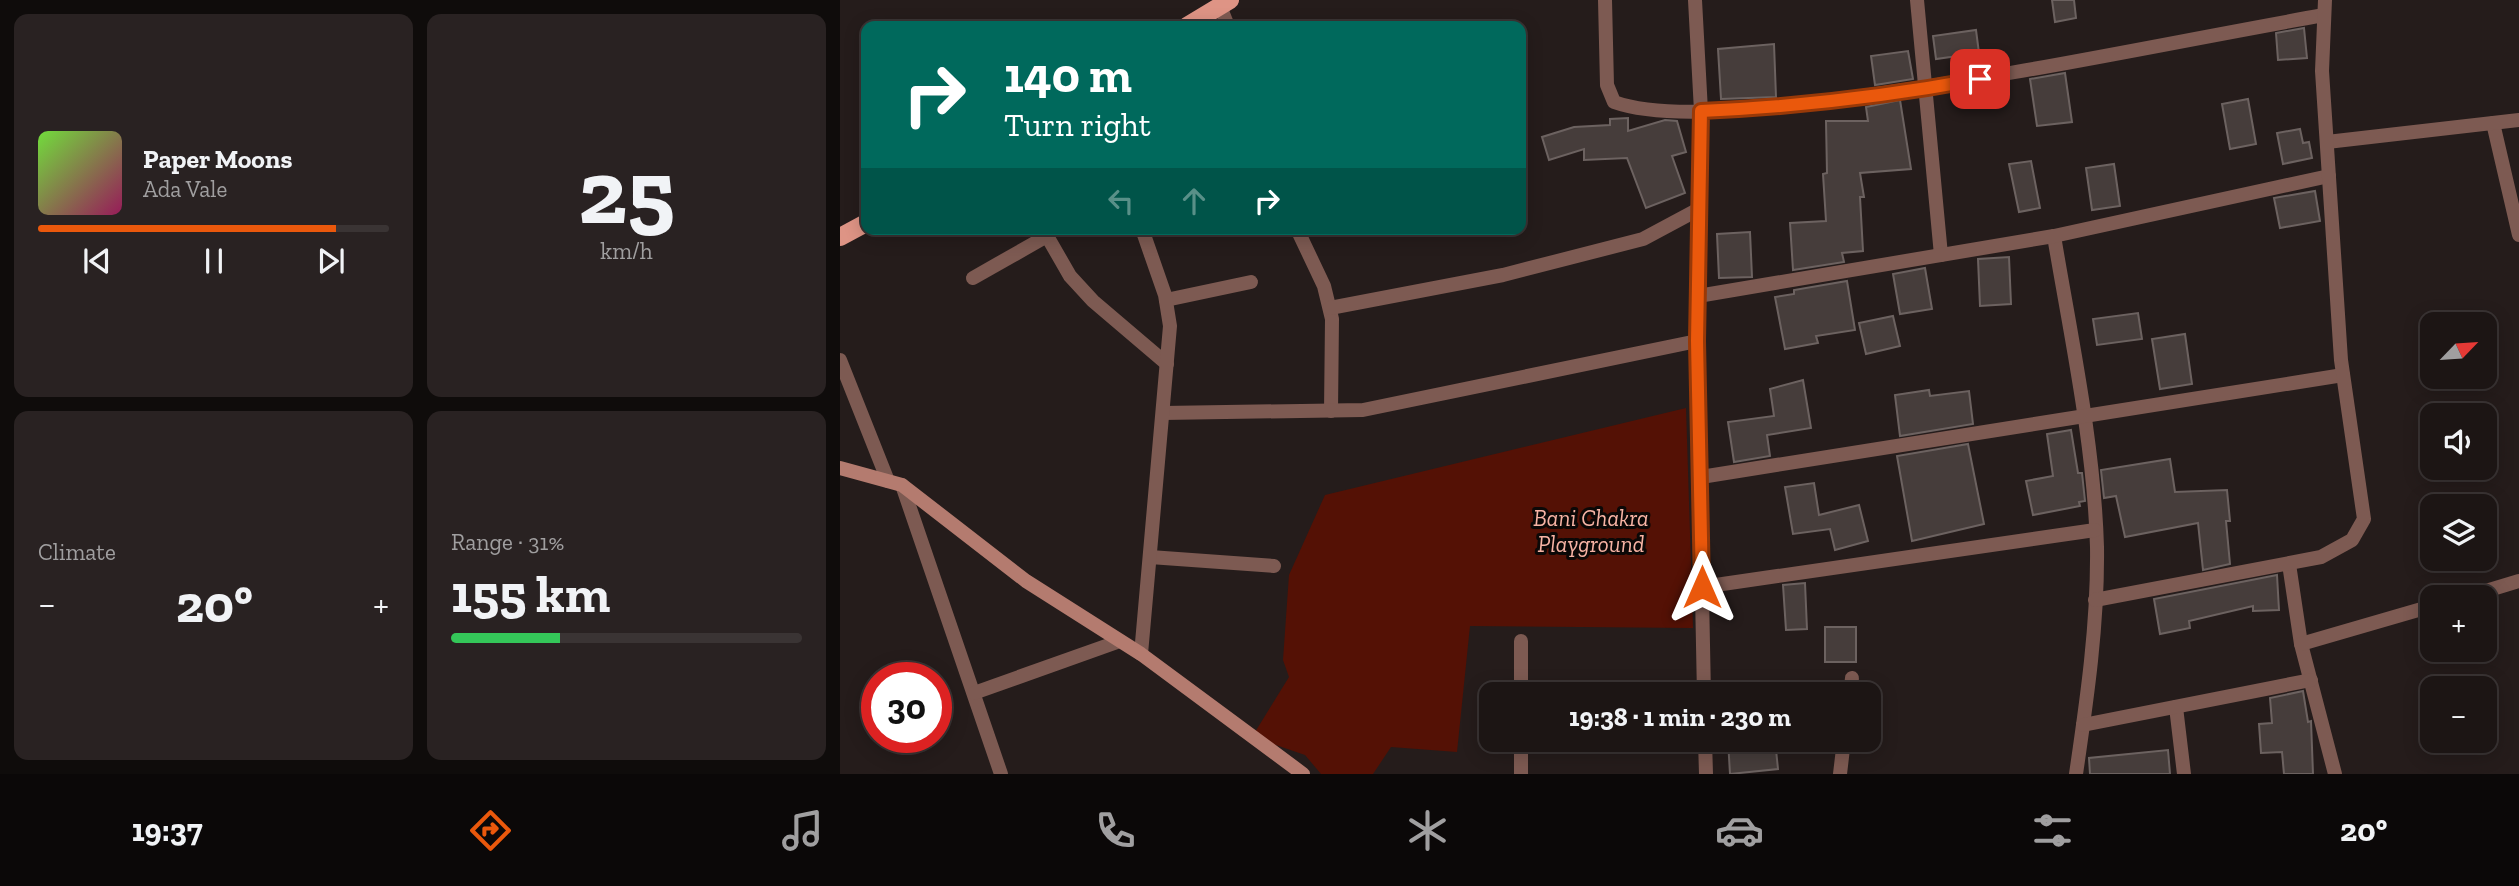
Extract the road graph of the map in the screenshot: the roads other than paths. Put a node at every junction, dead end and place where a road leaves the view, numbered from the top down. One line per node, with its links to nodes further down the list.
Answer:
1 (1605, 0): 9 (street)
2 (1695, 0): 9 (street)
3 (1917, 0): 8 (street)
4 (1225, 3): 6 (main road); 7 (street)
5 (2325, 7): 8 (street); 12 (street)
6 (1195, 21)
7 (1227, 21)
8 (1926, 89): 9 (street); 23 (street)
9 (1701, 111): 14 (street)
10 (2519, 120): 11 (street)
11 (2493, 123): 12 (street); 20 (street)
12 (2327, 142): 13 (street)
13 (2329, 176): 21 (street); 32 (street)
14 (1699, 209): 26 (street); 28 (street)
15 (861, 226): 22 (main road)
16 (1042, 235): 24 (street)
17 (1046, 235): 31 (street)
18 (1144, 235): 27 (street)
19 (1300, 235): 28 (street)
20 (2519, 235)
21 (2054, 236): 23 (street); 35 (street)
22 (840, 237)
23 (1941, 255): 26 (street)
24 (973, 278)
25 (1251, 282): 27 (street)
26 (1698, 296): 29 (street)
27 (1166, 300): 31 (street)
28 (1330, 308): 33 (street)
29 (1697, 341): 33 (street); 37 (street)
30 (840, 359): 38 (street)
31 (1167, 365): 34 (street)
32 (2343, 375): 35 (street); 41 (street)
33 (1331, 411): 34 (street)
34 (1163, 413): 40 (street)
35 (2085, 418): 37 (street); 39 (street)
36 (840, 468): 38 (street)
37 (1701, 477): 44 (street)
38 (895, 483): 48 (street); 57 (street)
39 (2095, 530): 44 (street); 46 (street)
40 (1150, 557): 42 (street); 51 (street)
41 (2289, 564): 46 (street); 50 (street)
42 (1274, 566)
43 (2519, 581): 45 (street)
44 (1702, 587): 55 (street)
45 (2497, 588)
46 (2095, 600): 59 (street)
47 (2420, 609): 50 (street)
48 (1120, 641): 51 (street); 57 (street)
49 (1521, 642): 54 (street)
50 (2301, 644): 53 (street)
51 (1141, 654): 63 (street)
52 (1852, 678): 56 (street)
53 (2311, 680): 58 (street); 70 (street)
54 (1521, 682)
55 (1704, 682)
56 (1852, 682)
57 (974, 693): 64 (street)
58 (2176, 707): 59 (street); 69 (street)
59 (2083, 726): 68 (street)
60 (1521, 752): 65 (street)
61 (1705, 752): 66 (street)
62 (1843, 752): 67 (street)
63 (1300, 773)
64 (1001, 774)
65 (1521, 774)
66 (1706, 774)
67 (1840, 774)
68 (2076, 774)
69 (2184, 774)
70 (2335, 774)

